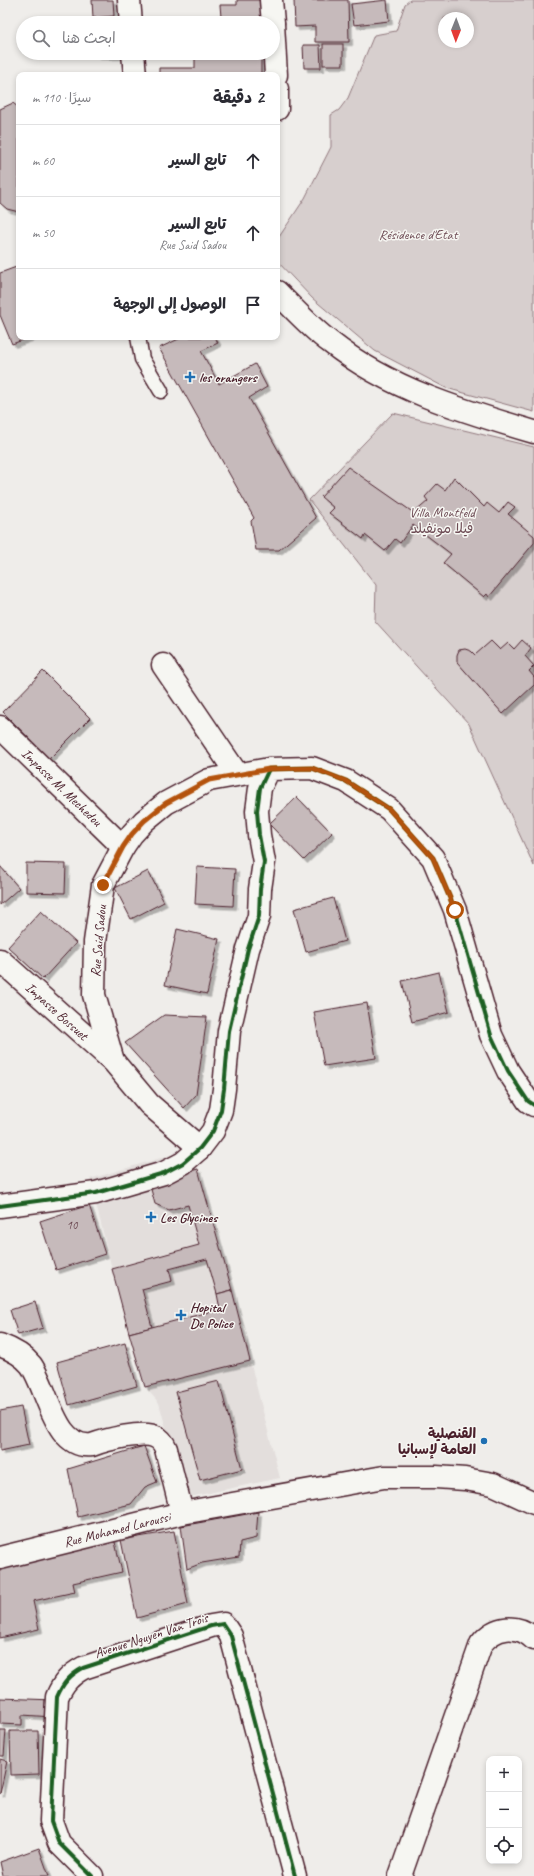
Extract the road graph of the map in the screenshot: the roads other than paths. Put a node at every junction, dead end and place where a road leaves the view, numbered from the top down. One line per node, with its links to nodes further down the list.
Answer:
1 (129, 0): 3 (street)
2 (272, 0): 4 (street)
3 (130, 16)
4 (273, 16)
5 (133, 60): 7 (street)
6 (275, 60): 8 (street)
7 (134, 72)
8 (276, 72)
9 (280, 295): 12 (street)
10 (139, 340): 11 (lane)
11 (161, 391)
12 (534, 432)
13 (163, 665): 16 (street)
14 (0, 727): 17 (street, Impasse M. Mechedou)
15 (269, 769): 16 (street, Rue Said Sadou); 20 (street, Rue Said Sadou); 21 (street)
16 (237, 774): 17 (street, Rue Said Sadou)
17 (123, 847): 19 (street, Rue Said Sadou)
18 (0, 960): 19 (street, Impasse Bossuet)
19 (113, 1062): 21 (street, Rue Said Sadou)
20 (534, 1105)
21 (200, 1148): 22 (street)
22 (0, 1206)
23 (0, 1345): 25 (street, Rue Mohamed Laroussi)
24 (534, 1503): 25 (street)
25 (182, 1513): 26 (street, Rue Mohamed Laroussi)
26 (0, 1558)
27 (534, 1639): 30 (street)
28 (92, 1876): 29 (street, Avenue Nguyen Van Trois)
29 (294, 1876)
30 (400, 1876)

